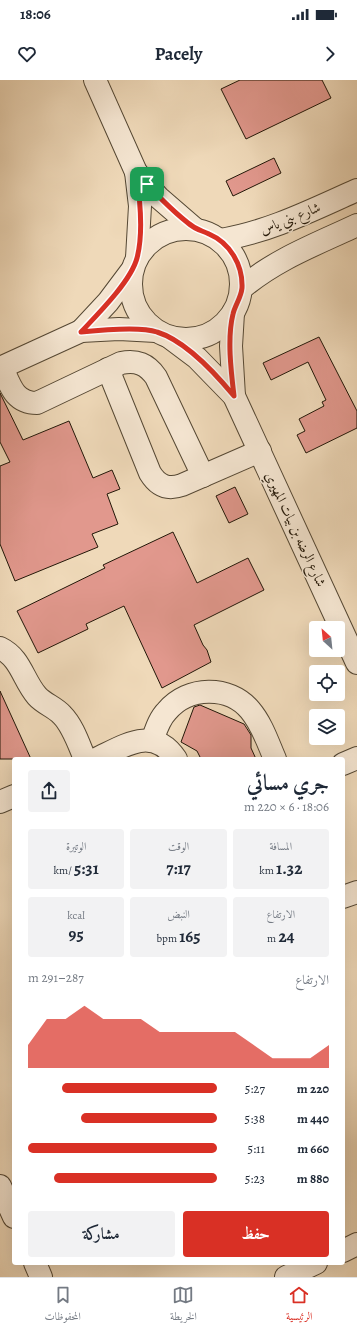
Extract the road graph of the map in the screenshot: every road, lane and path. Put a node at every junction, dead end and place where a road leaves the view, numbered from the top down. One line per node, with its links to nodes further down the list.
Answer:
1 (95, 80): 2 (street)
2 (136, 172): 5 (street); 7 (street)
3 (357, 190): 6 (street, شارع بني ياس)
4 (357, 225): 8 (street)
5 (195, 229): 6 (street); 7 (street)
6 (220, 240): 8 (street)
7 (134, 264): 10 (street); 11 (street)
8 (242, 288): 9 (street)
9 (233, 313): 11 (street); 14 (street, شارع الرضه بن بيات المهيري)
10 (81, 332): 11 (street); 12 (street)
11 (163, 334): 14 (street, شارع الرضه بن بيات المهيري)
12 (1, 368): 13 (street)
13 (108, 369): 16 (street); 16 (street)
14 (234, 396): 15 (street, شارع الرضه بن بيات المهيري)
15 (260, 451): 16 (street); 18 (street, شارع الرضه بن بيات المهيري)
16 (203, 476)
17 (0, 648): 20 (street)
18 (357, 663)
19 (152, 741): 21 (street); 22 (street); 23 (street)
20 (84, 757)
21 (100, 757)
22 (174, 757)
23 (274, 757)
24 (357, 758): 25 (street)
25 (345, 763)
26 (12, 797): 27 (street)
27 (0, 802)
28 (357, 892): 29 (street)
29 (345, 896)
30 (0, 1186): 31 (street)
31 (12, 1213)
32 (357, 1244): 33 (street)
33 (345, 1250)
34 (36, 1265): 36 (street)
35 (312, 1265): 37 (street)
36 (41, 1277)
37 (286, 1277)

